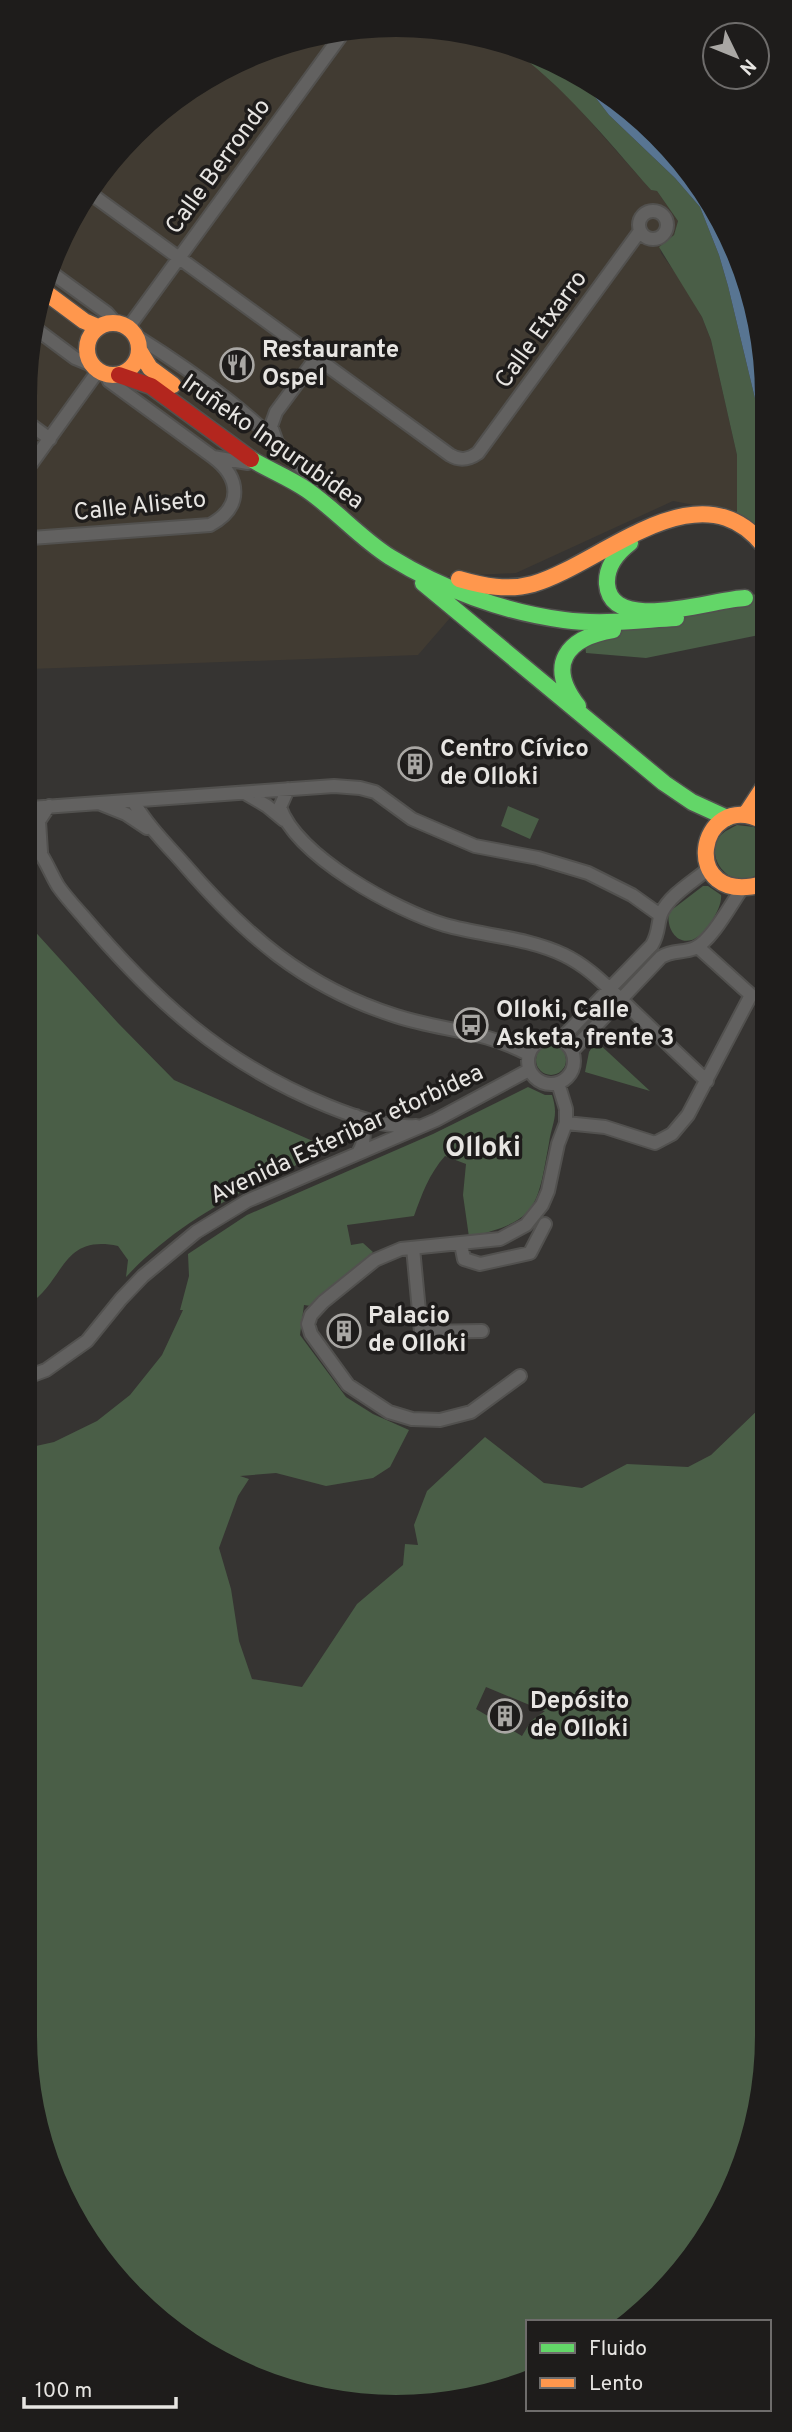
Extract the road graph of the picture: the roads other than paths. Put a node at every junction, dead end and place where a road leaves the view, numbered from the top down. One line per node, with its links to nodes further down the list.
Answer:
1 (336, 42): 4 (street, Calle Berrondo)
2 (96, 198): 4 (street)
3 (640, 232): 12 (street, Calle Etxarro)
4 (178, 258): 10 (street, Calle Berrondo); 12 (street)
5 (57, 277): 10 (street)
6 (51, 297): 8 (highway)
7 (47, 312): 11 (highway)
8 (98, 327): 10 (highway); 11 (highway)
9 (43, 334): 13 (street)
10 (130, 334): 13 (highway); 16 (street); 20 (highway, Iruñeko Ingurubidea)
11 (86, 345): 13 (highway)
12 (316, 358): 16 (street)
13 (104, 371): 15 (street); 18 (street); 19 (highway, Iruñeko Ingurubidea)
14 (37, 429): 15 (street)
15 (50, 439): 17 (street)
16 (276, 440): 20 (street)
17 (37, 456)
18 (213, 457): 19 (street); 21 (street, Calle Aliseto)
19 (261, 465): 24 (highway, Iruñeko Ingurubidea)
20 (312, 480): 24 (highway, Iruñeko Ingurubidea)
21 (37, 538)
22 (755, 538): 24 (highway)
23 (755, 542): 26 (highway)
24 (392, 552): 27 (highway, Iruñeko Ingurubidea); 28 (highway)
25 (755, 594): 26 (highway)
26 (745, 598): 27 (highway)
27 (676, 618): 28 (highway)
28 (609, 737): 31 (highway)
29 (288, 789): 30 (street); 41 (street); 49 (street)
30 (243, 792): 32 (street); 41 (street)
31 (680, 796): 39 (highway); 43 (highway)
32 (159, 799): 34 (street); 42 (street)
33 (755, 800): 38 (highway)
34 (133, 801): 35 (street); 42 (street)
35 (98, 803): 36 (street); 42 (street)
36 (49, 806): 37 (street); 45 (street)
37 (37, 807)
38 (746, 814): 39 (highway); 40 (highway)
39 (727, 818): 43 (highway)
40 (755, 818)
41 (285, 821): 53 (street)
42 (156, 834): 57 (street)
43 (708, 836): 46 (highway)
44 (37, 848): 45 (street)
45 (41, 852): 61 (street)
46 (708, 869): 48 (highway); 49 (street)
47 (755, 887): 48 (highway)
48 (741, 890): 51 (street)
49 (660, 915): 50 (street)
50 (659, 930): 52 (street); 53 (street)
51 (698, 947): 52 (street); 59 (street)
52 (678, 951): 54 (street)
53 (610, 989): 54 (street); 55 (street)
54 (621, 1000): 56 (street); 59 (street)
55 (561, 1039): 56 (street); 57 (street)
56 (572, 1051): 60 (street)
57 (528, 1054): 58 (street)
58 (529, 1070): 60 (street); 63 (street, Avenida Esteribar etorbidea)
59 (707, 1082): 62 (street)
60 (558, 1083): 62 (street)
61 (356, 1116): 63 (street); 64 (street)
62 (566, 1124): 66 (street)
63 (423, 1126): 64 (street, Avenida Esteribar etorbidea)
64 (358, 1153): 69 (street, Avenida Esteribar etorbidea)
65 (545, 1224): 66 (street)
66 (461, 1244): 67 (street)
67 (413, 1248): 68 (street); 70 (street)
68 (482, 1331)
69 (37, 1373)
70 (520, 1376)

